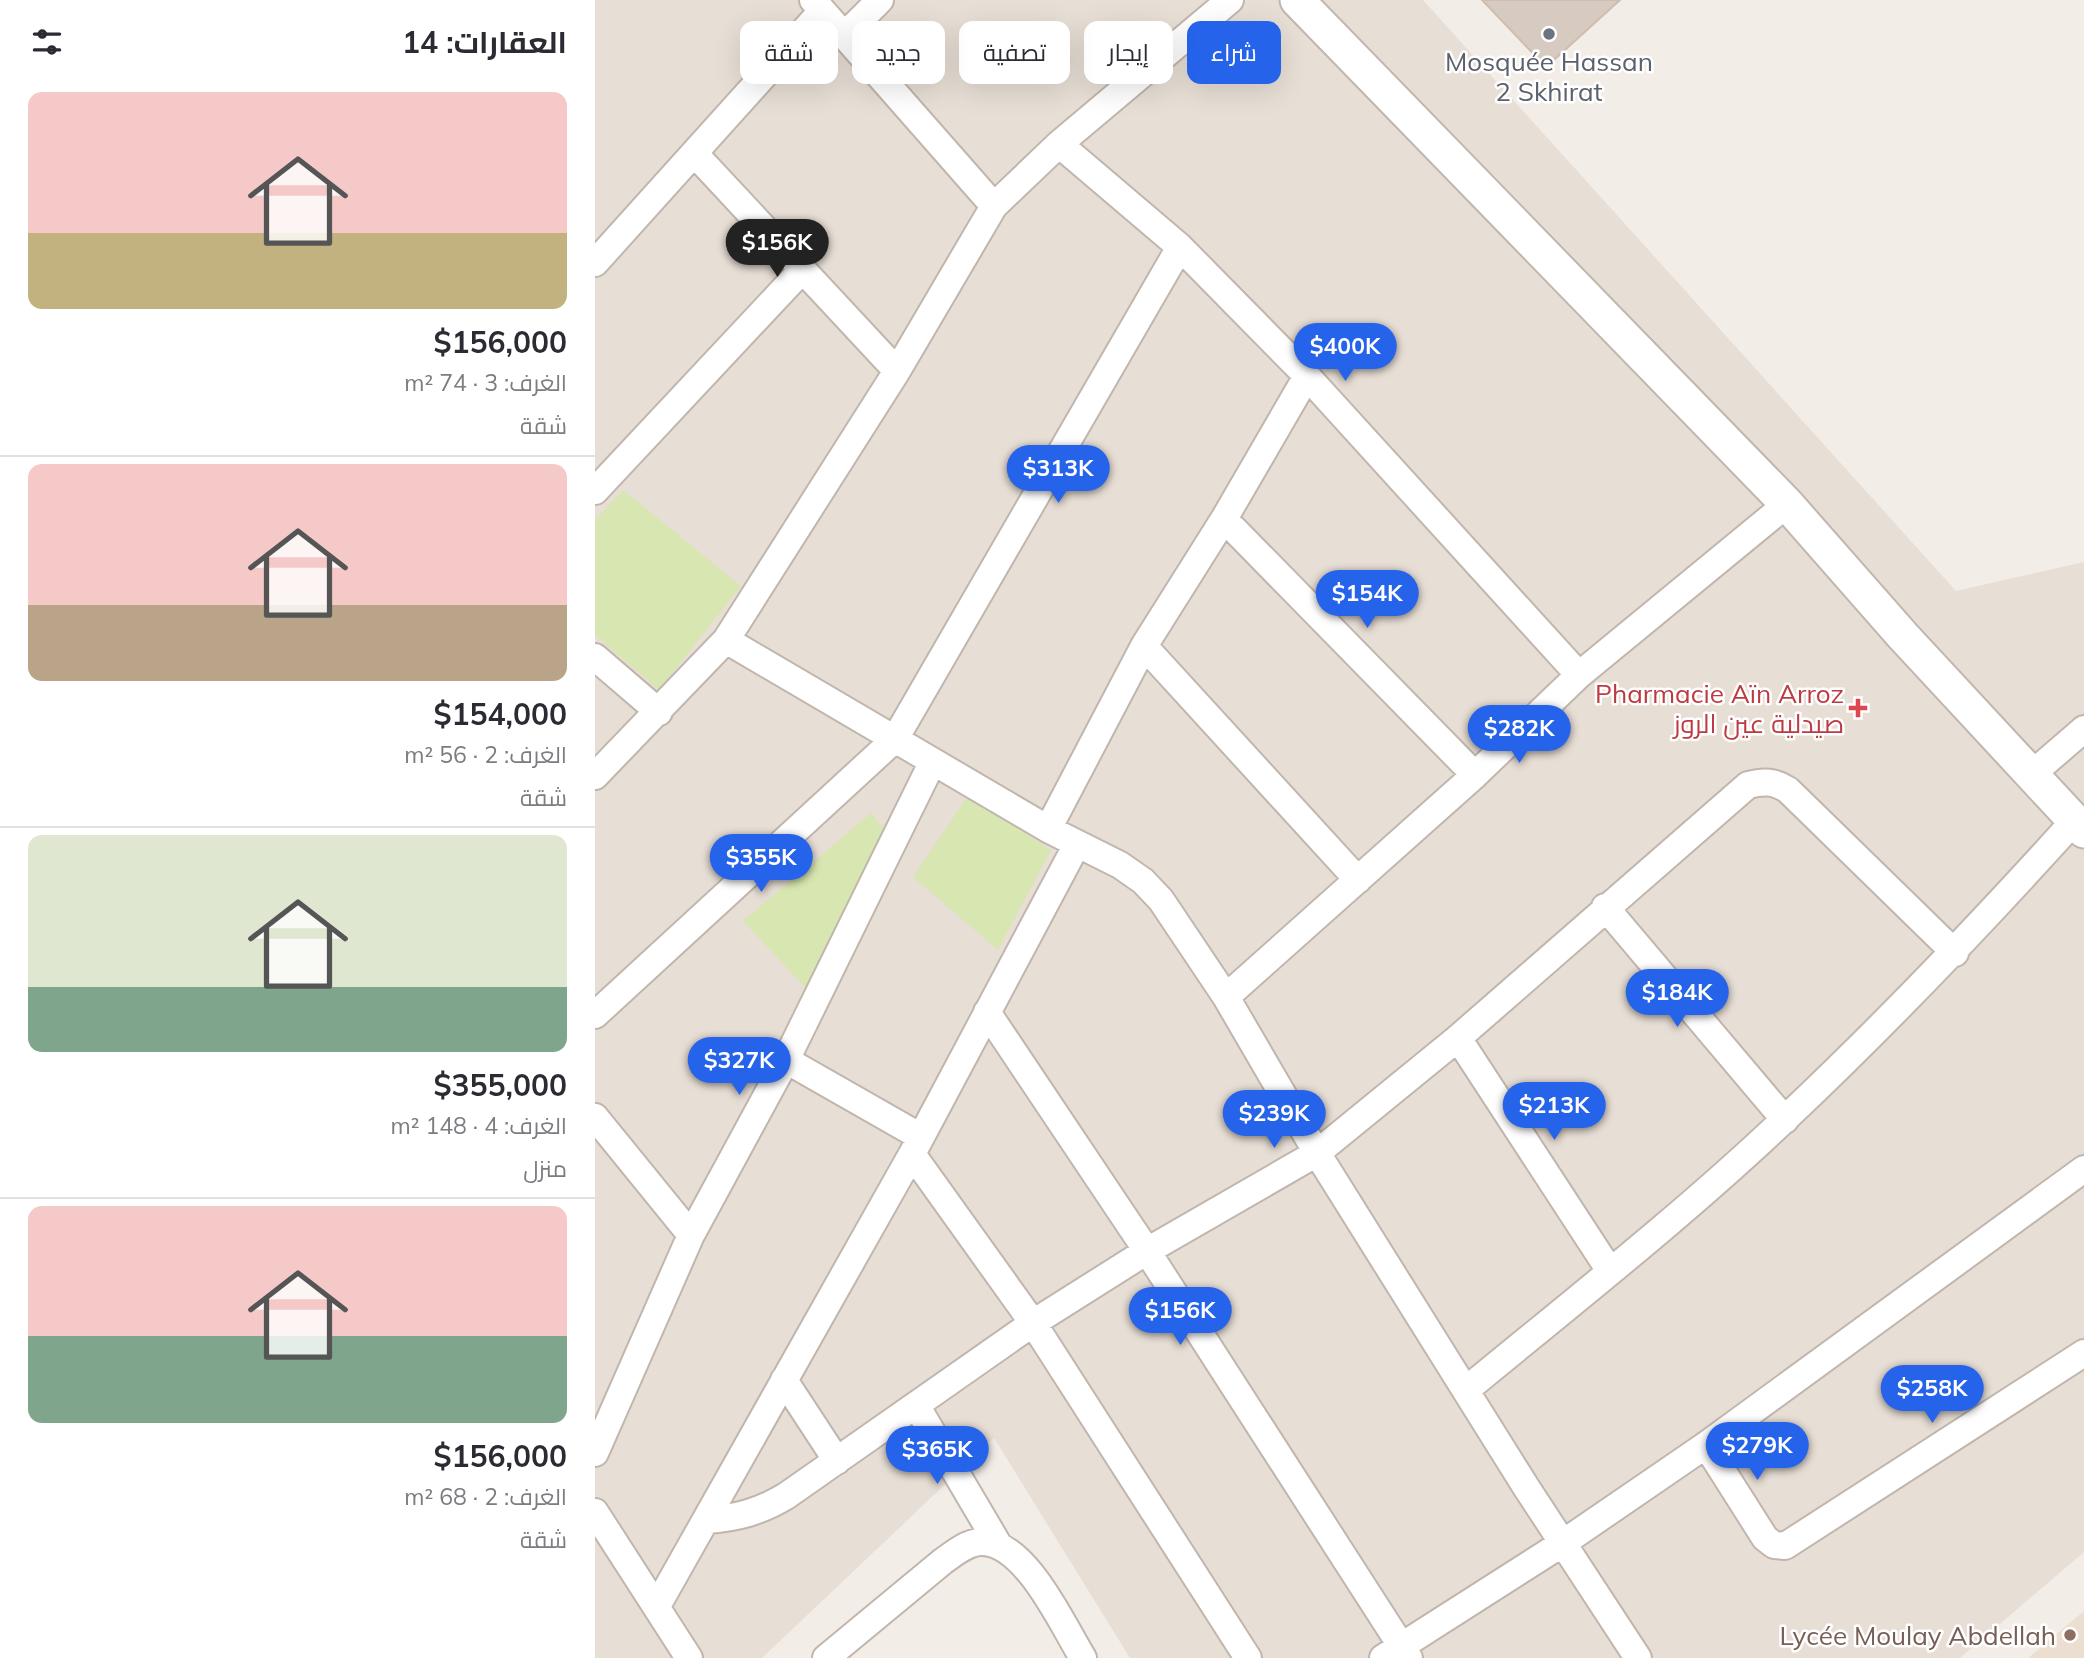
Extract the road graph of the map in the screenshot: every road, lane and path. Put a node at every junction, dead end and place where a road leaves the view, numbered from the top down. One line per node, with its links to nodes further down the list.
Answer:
1 (880, 0): 5 (street)
2 (1230, 0): 6 (street)
3 (1297, 0): 15 (street)
4 (818, 5): 5 (street); 7 (street)
5 (845, 36): 8 (street)
6 (1059, 144): 8 (street); 9 (street)
7 (694, 153): 10 (street); 11 (street)
8 (994, 206): 12 (street)
9 (1180, 247): 13 (street); 23 (street)
10 (595, 263)
11 (802, 270): 12 (street); 14 (street)
12 (897, 371): 17 (street)
13 (1307, 376): 16 (street); 20 (street)
14 (595, 491)
15 (1787, 504): 20 (street); 25 (street)
16 (1224, 519): 18 (street); 26 (street)
17 (726, 639): 21 (street); 23 (street)
18 (1144, 646): 29 (street); 31 (street)
19 (595, 657): 21 (street)
20 (1579, 675): 26 (street)
21 (659, 712): 27 (street)
22 (2084, 729): 25 (street)
23 (895, 739): 24 (street); 36 (street)
24 (932, 763): 29 (street); 38 (street)
25 (2032, 774): 28 (street)
26 (1475, 775): 31 (street)
27 (595, 776)
28 (2079, 826): 33 (street)
29 (1048, 829): 30 (street)
30 (1076, 846): 34 (street); 35 (street)
31 (1357, 880): 34 (street)
32 (1605, 907): 33 (street); 37 (street); 40 (street)
33 (1955, 953): 40 (street)
34 (1226, 997): 42 (street)
35 (987, 1012): 41 (street); 45 (street)
36 (595, 1014)
37 (1458, 1038): 42 (street); 46 (street)
38 (786, 1060): 41 (street); 44 (street)
39 (595, 1117): 44 (street)
40 (1785, 1120): 46 (street)
41 (916, 1146): 47 (street); 49 (street)
42 (1317, 1153): 45 (street); 50 (street)
43 (2084, 1169): 52 (street)
44 (691, 1235): 53 (street)
45 (1147, 1251): 47 (street); 60 (street)
46 (1611, 1271): 50 (street)
47 (1033, 1323): 51 (street); 64 (street)
48 (2084, 1353): 52 (street)
49 (784, 1380): 54 (street); 56 (street)
50 (1466, 1390): 57 (street)
51 (916, 1405): 54 (street); 58 (street)
52 (1706, 1445): 57 (street)
53 (595, 1452)
54 (837, 1461): 56 (street)
55 (595, 1512): 59 (street)
56 (706, 1520): 59 (street)
57 (1563, 1543): 60 (street); 65 (street)
58 (998, 1544): 62 (street); 63 (street)
59 (657, 1606): 61 (street)
60 (1398, 1654)
61 (686, 1657)
62 (827, 1658)
63 (1083, 1658)
64 (1248, 1658)
65 (1638, 1658)

